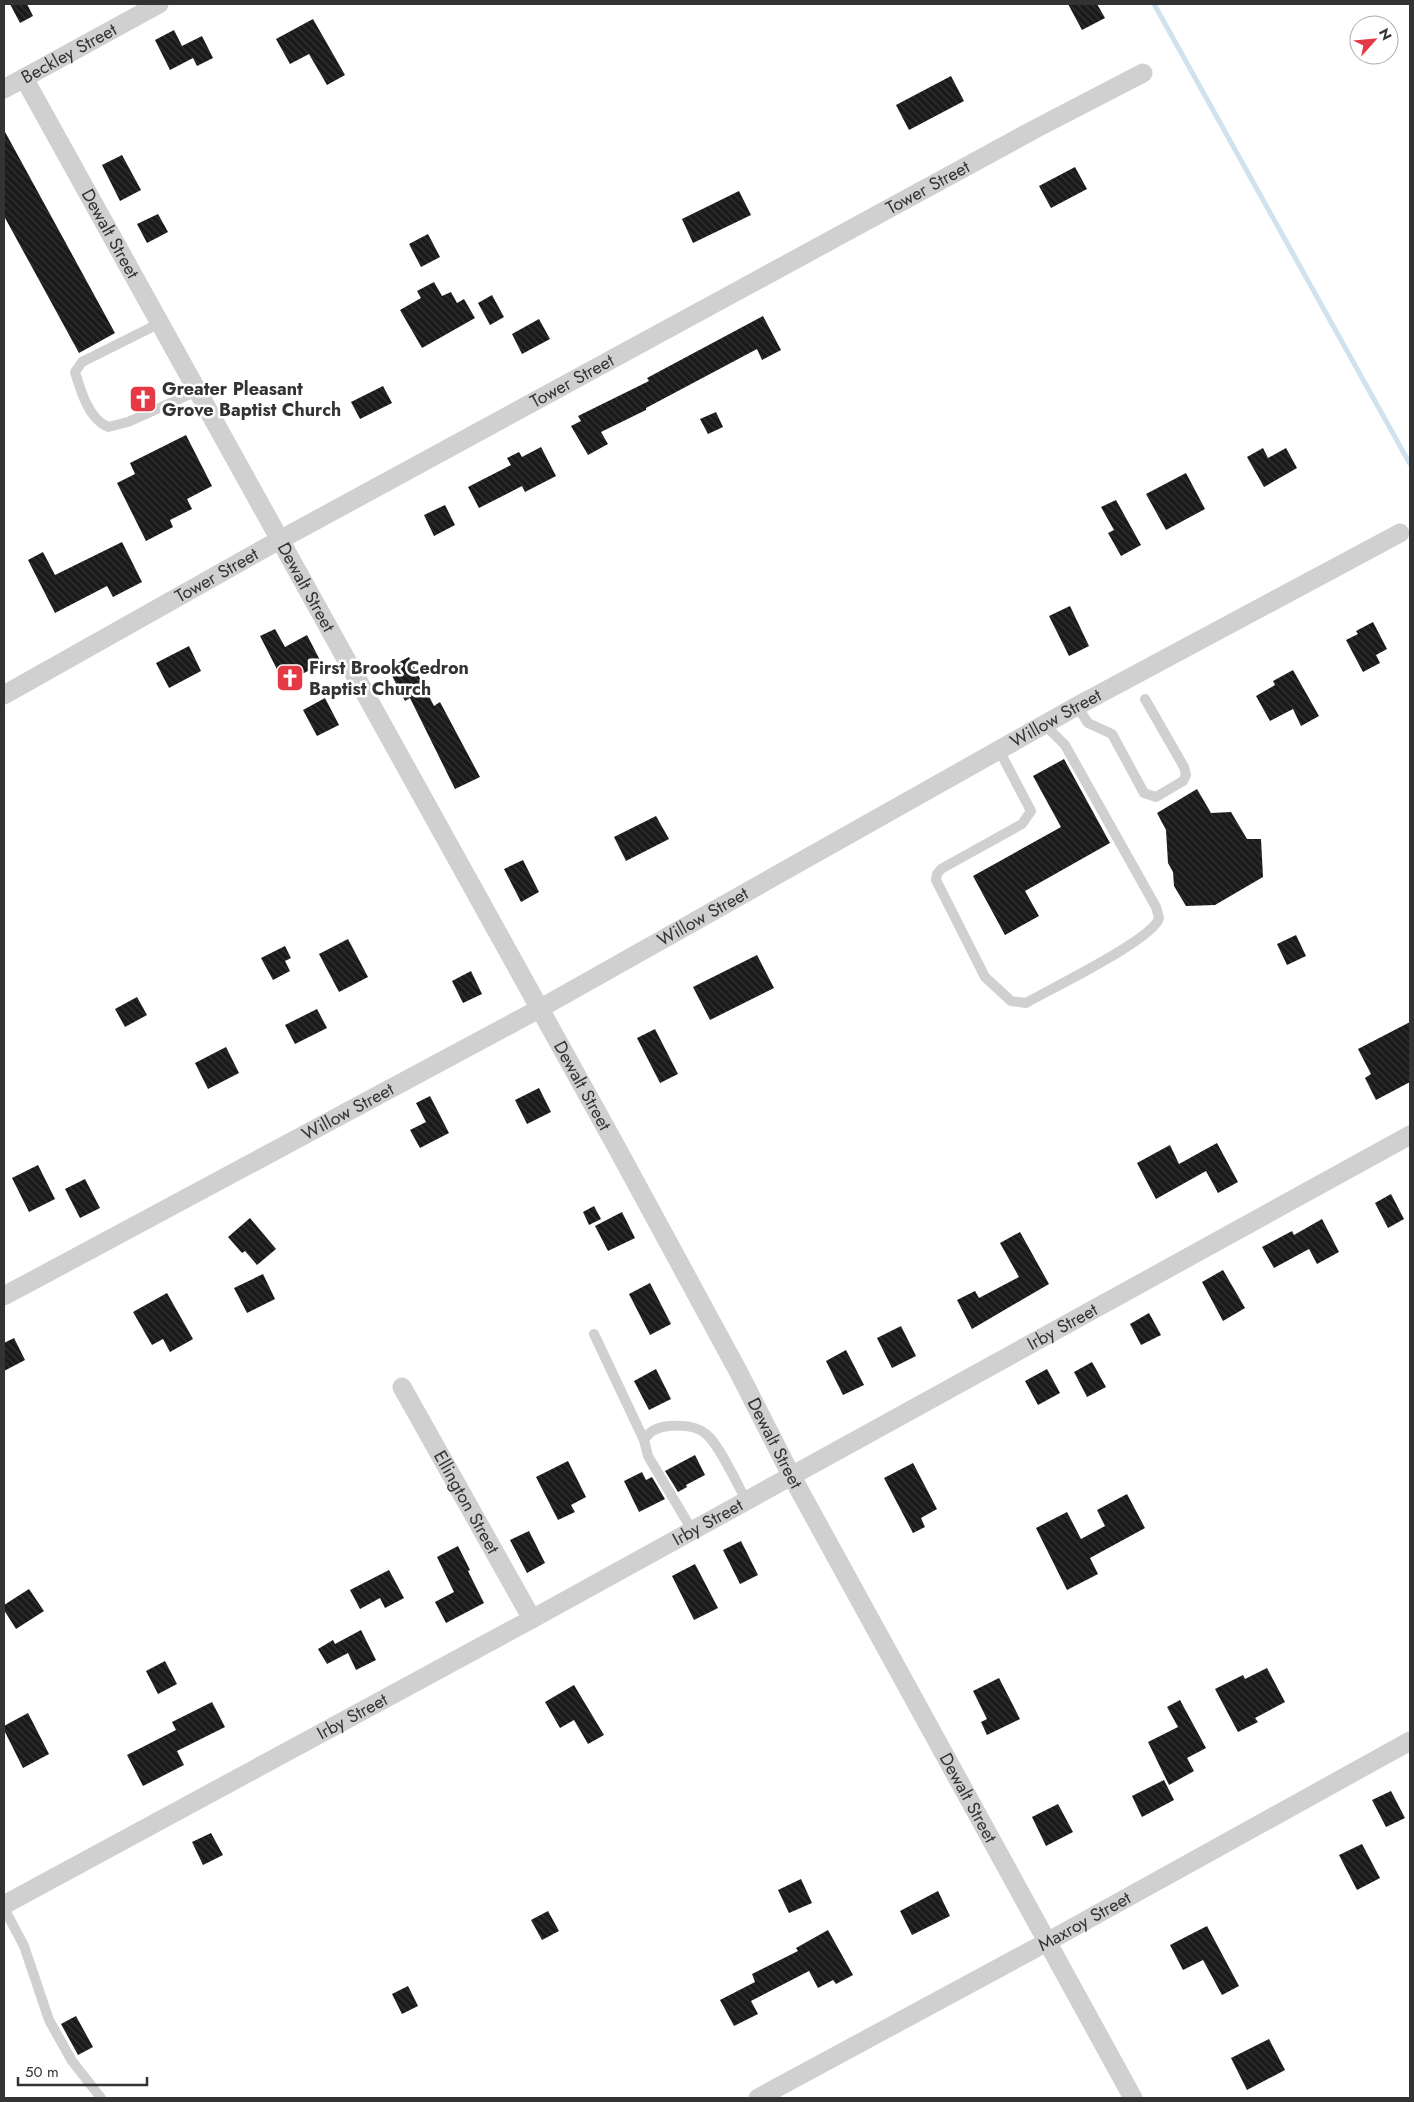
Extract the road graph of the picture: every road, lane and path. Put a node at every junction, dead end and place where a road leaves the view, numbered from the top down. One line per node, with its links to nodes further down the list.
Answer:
1 (159, 4): 3 (street, Beckley Street)
2 (1143, 72): 8 (street, Tower Street)
3 (24, 78): 4 (street, Beckley Street); 5 (street, Dewalt Street)
4 (4, 89)
5 (160, 323): 6 (street, Dewalt Street); 6 (lane)
6 (197, 390): 8 (street, Dewalt Street)
7 (1400, 533): 11 (street, Willow Street)
8 (280, 540): 9 (street, Tower Street); 14 (street, Dewalt Street)
9 (4, 694)
10 (1145, 699): 11 (lane)
11 (1077, 706): 12 (street, Willow Street)
12 (1044, 724): 13 (street, Willow Street); 13 (lane)
13 (999, 750): 14 (street, Willow Street)
14 (539, 1009): 16 (street, Willow Street); 20 (street, Dewalt Street)
15 (1410, 1134): 20 (street, Irby Street)
16 (4, 1296)
17 (594, 1334): 19 (lane)
18 (402, 1387): 23 (street, Ellington Street)
19 (644, 1440): 21 (lane); 22 (lane)
20 (792, 1475): 21 (street, Irby Street); 26 (street, Dewalt Street)
21 (746, 1500): 22 (street, Irby Street)
22 (692, 1530): 23 (street, Irby Street)
23 (532, 1619): 25 (street, Irby Street)
24 (1410, 1741): 26 (street, Maxroy Street)
25 (4, 1906): 27 (lane)
26 (1047, 1942): 28 (street, Maxroy Street); 29 (street, Dewalt Street)
27 (101, 2098)
28 (758, 2098)
29 (1133, 2098)

